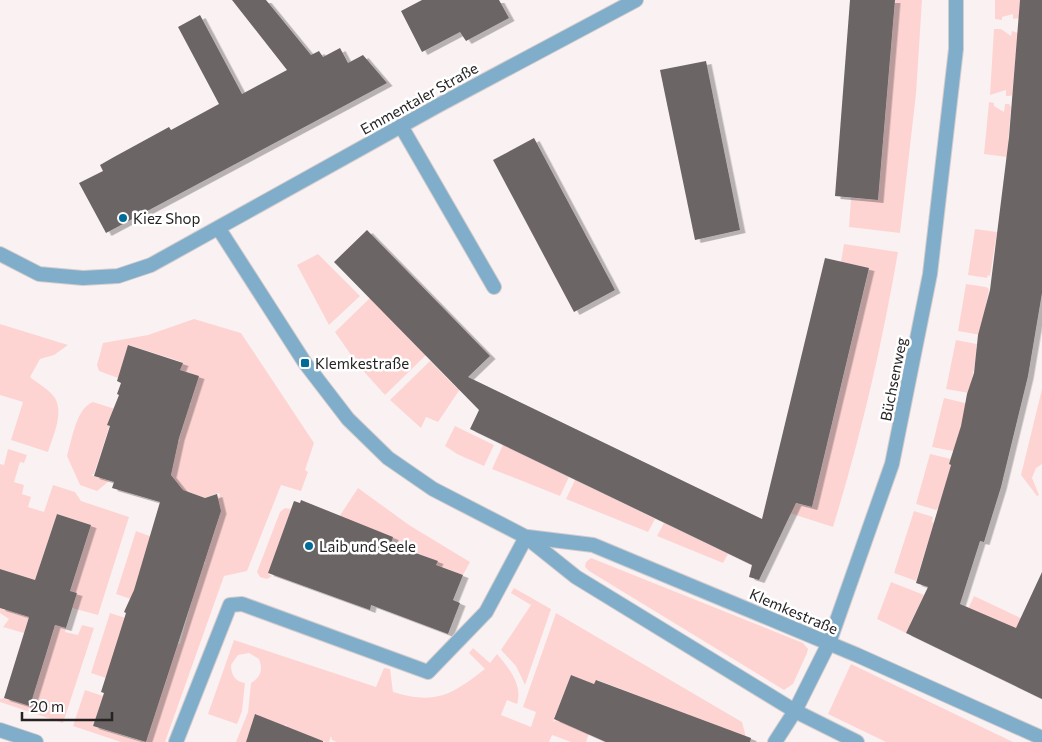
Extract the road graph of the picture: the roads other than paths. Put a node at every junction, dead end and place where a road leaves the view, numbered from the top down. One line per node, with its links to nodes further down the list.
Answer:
1 (636, 0): 3 (street, Emmentaler Straße)
2 (956, 0): 8 (street, Büchsenweg)
3 (401, 126): 4 (street, Emmentaler Straße); 6 (street)
4 (219, 229): 5 (street); 7 (street, Klemkestraße)
5 (0, 254)
6 (494, 286)
7 (526, 537): 8 (street, Klemkestraße); 9 (street, Klemkestraße); 13 (street)
8 (828, 643): 9 (street, Büchsenweg); 11 (street, Klemkestraße)
9 (795, 711): 14 (street, Büchsenweg); 15 (street, Klemkestraße)
10 (0, 730): 12 (street)
11 (1042, 738)
12 (36, 742)
13 (176, 742)
14 (775, 742)
15 (857, 742)

